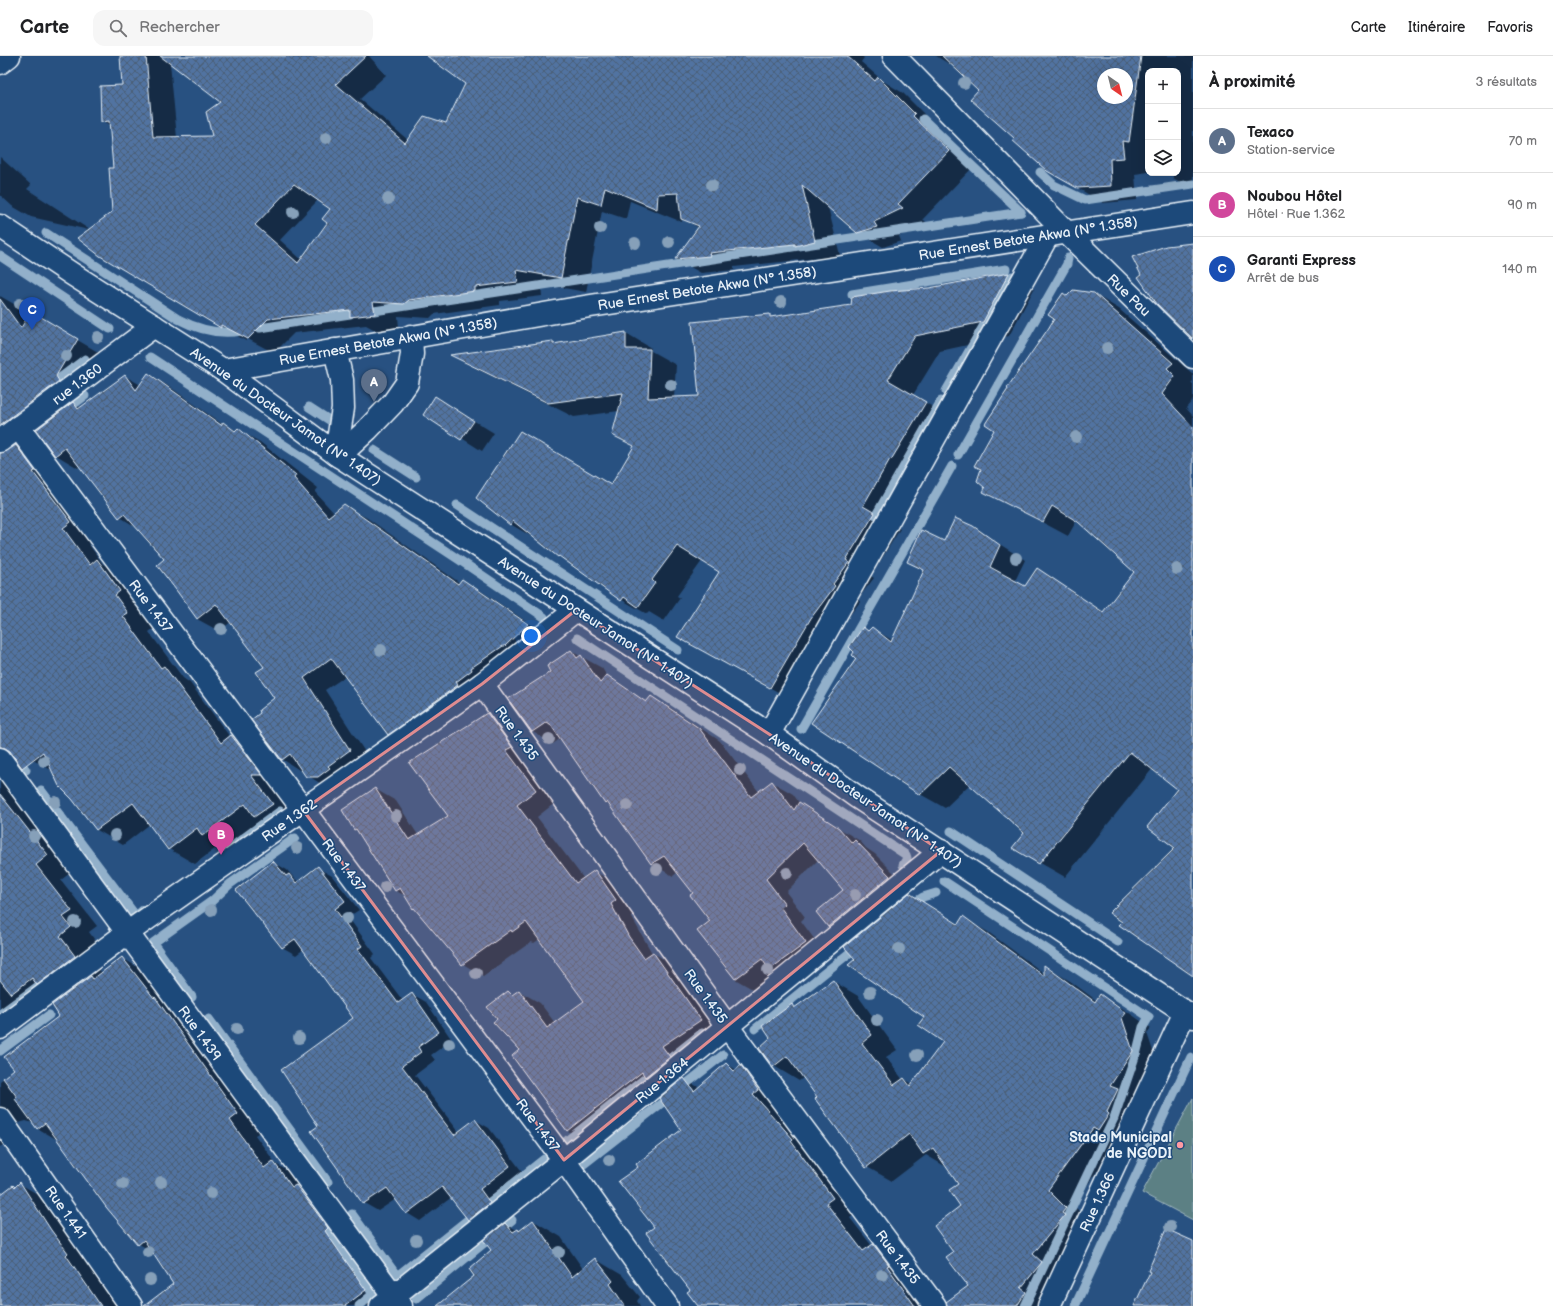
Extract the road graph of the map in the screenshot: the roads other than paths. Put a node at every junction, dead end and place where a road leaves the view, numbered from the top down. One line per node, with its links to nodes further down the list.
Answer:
1 (9, 56): 3 (street)
2 (894, 56): 6 (street, Rue Pau)
3 (0, 63)
4 (1193, 213): 6 (street, Rue Ernest Betote Akwa (N° 1.358))
5 (0, 226): 7 (street, Avenue du Docteur Jamot (N° 1.407))
6 (1057, 234): 8 (street, Rue Ernest Betote Akwa (N° 1.358)); 10 (street, Rue Pau); 17 (street)
7 (154, 326): 11 (street, Avenue du Docteur Jamot (N° 1.407)); 12 (street, rue 1.360)
8 (411, 336): 9 (street, Rue Ernest Betote Akwa (N° 1.358)); 14 (street)
9 (335, 350): 11 (street, Rue Ernest Betote Akwa (N° 1.358)); 14 (street)
10 (1193, 357)
11 (223, 370): 14 (street, Avenue du Docteur Jamot (N° 1.407))
12 (18, 427): 13 (street, rue 1.360); 19 (street, Rue 1.437)
13 (0, 441)
14 (338, 455): 15 (street, Avenue du Docteur Jamot (N° 1.407))
15 (576, 610): 16 (street, Rue 1.362); 17 (street, Avenue du Docteur Jamot (N° 1.407))
16 (482, 684): 19 (street, Rue 1.362); 23 (street, Rue 1.435)
17 (769, 734): 20 (street, Avenue du Docteur Jamot (N° 1.407))
18 (0, 759): 21 (street, Rue 1.439)
19 (303, 810): 21 (street, Rue 1.362); 26 (street, Rue 1.437)
20 (941, 851): 22 (street, Avenue du Docteur Jamot (N° 1.407)); 23 (street, Rue 1.364)
21 (127, 934): 24 (street, Rue 1.362); 27 (street, Rue 1.439)
22 (1189, 1014): 31 (street, Rue 1.366)
23 (727, 1026): 26 (street, Rue 1.364); 30 (street, Rue 1.435)
24 (0, 1028)
25 (0, 1119): 28 (street, Rue 1.441)
26 (564, 1160): 27 (street, Rue 1.364); 29 (street, Rue 1.437)
27 (392, 1303)
28 (131, 1306)
29 (667, 1306)
30 (934, 1306)
31 (1049, 1306)

